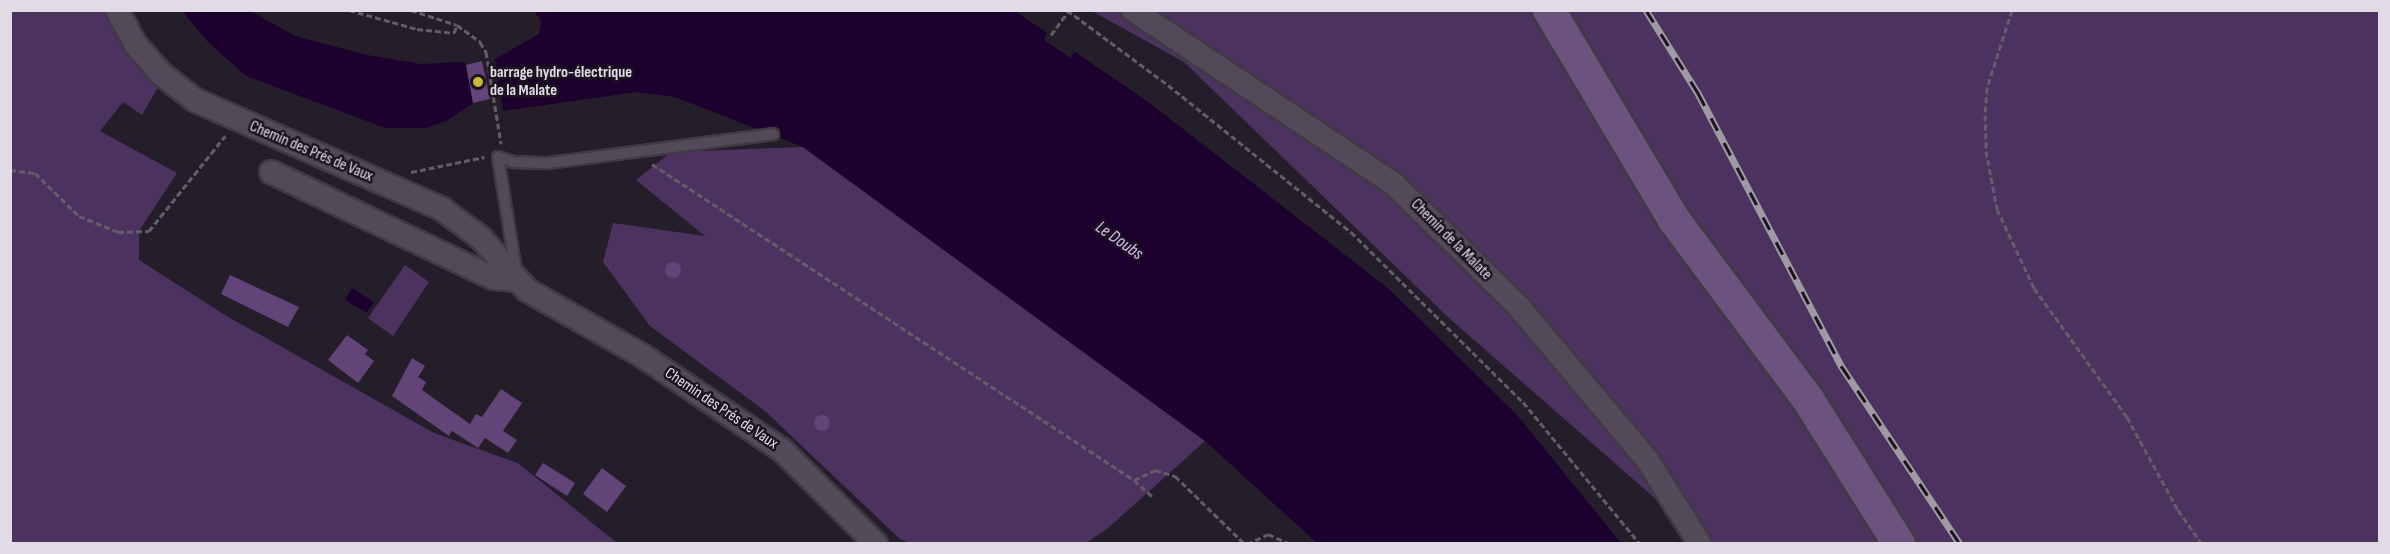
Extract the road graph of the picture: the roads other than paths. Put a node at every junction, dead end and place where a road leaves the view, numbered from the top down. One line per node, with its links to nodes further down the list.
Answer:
1 (117, 10): 6 (street, Chemin des Prés de Vaux)
2 (1133, 10): 8 (street, Chemin de la Malate)
3 (1549, 10): 9 (main road)
4 (772, 134): 6 (lane)
5 (270, 172): 6 (street, Chemin des Prés de Vaux)
6 (518, 280): 7 (street, Chemin des Prés de Vaux)
7 (876, 543)
8 (1700, 543)
9 (1899, 543)

